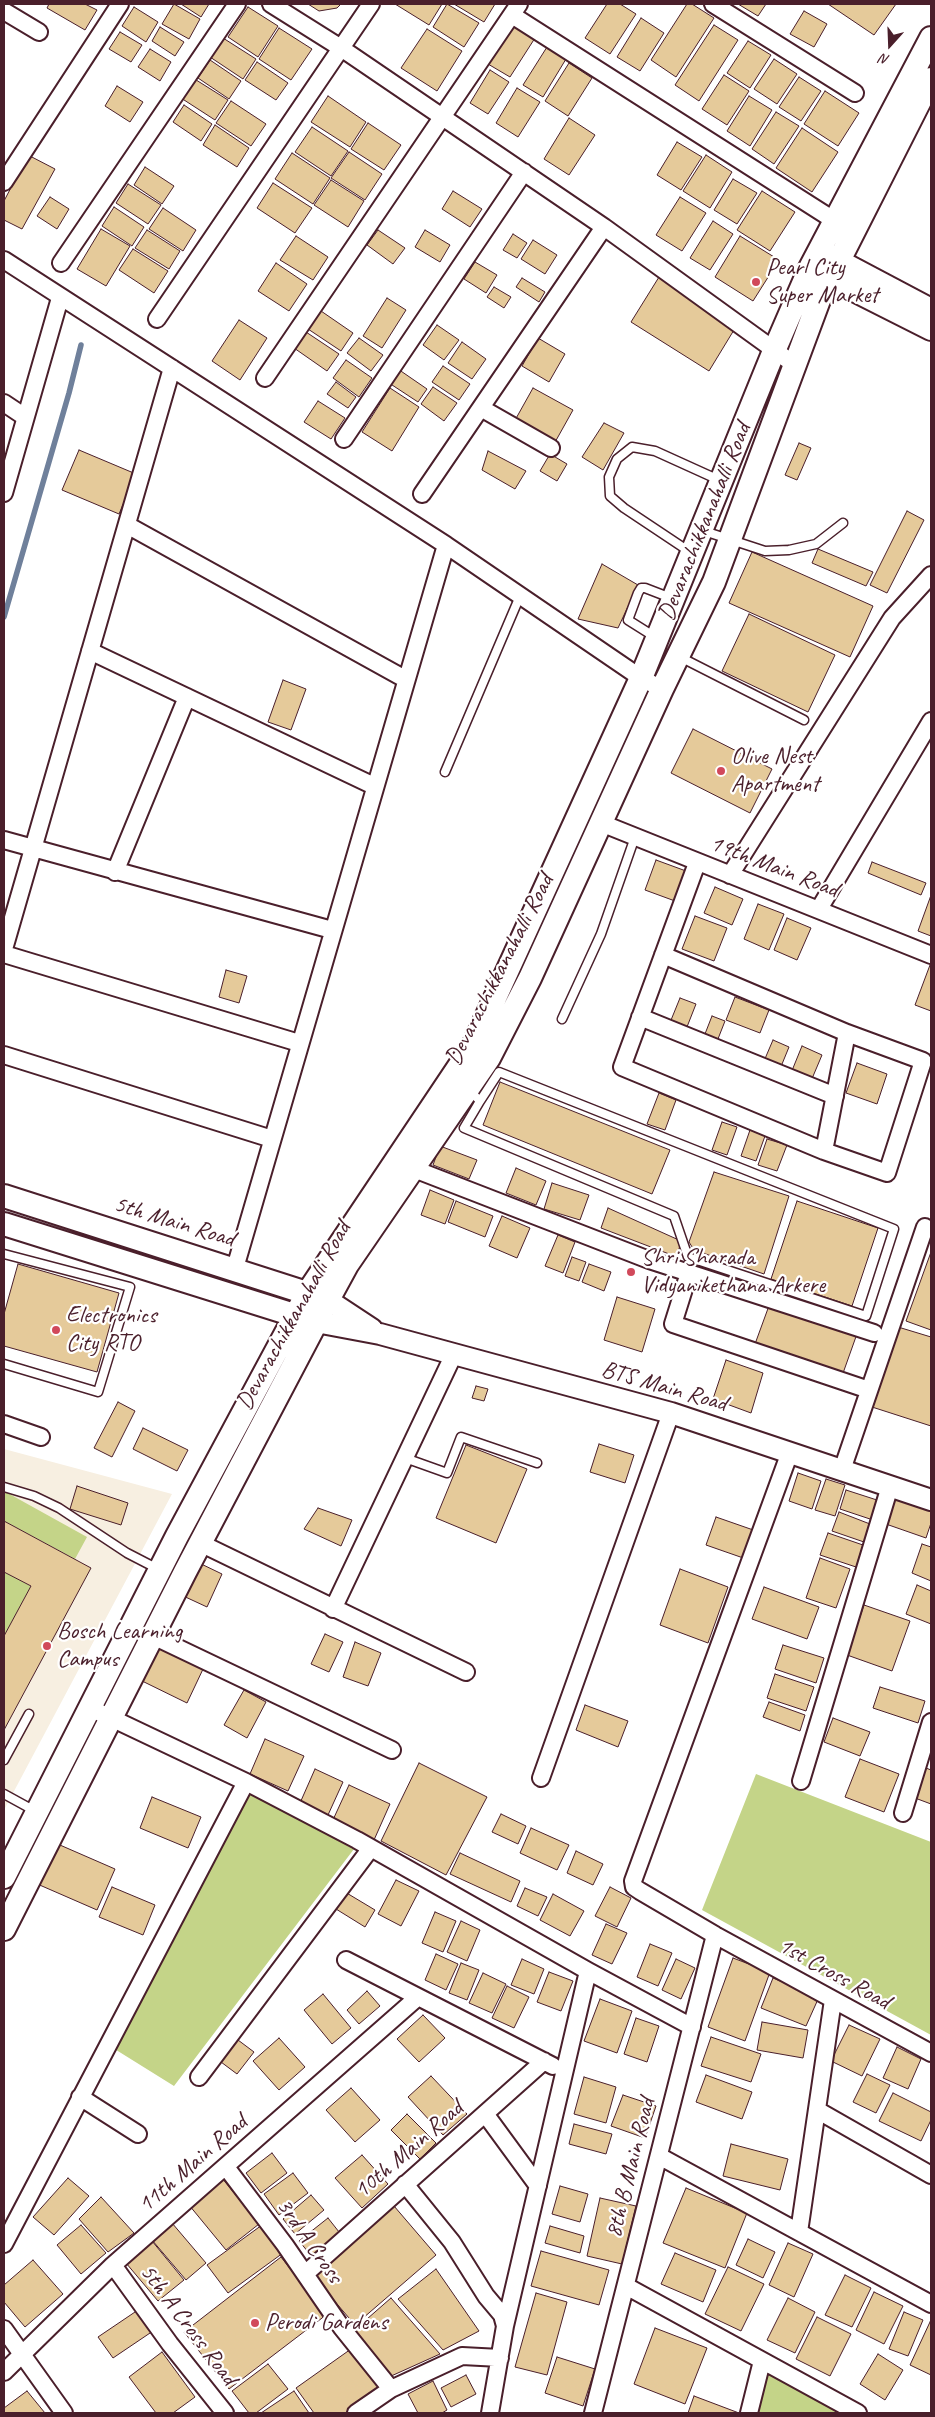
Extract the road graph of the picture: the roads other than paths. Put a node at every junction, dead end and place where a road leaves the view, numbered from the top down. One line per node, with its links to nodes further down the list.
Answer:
1 (120, 4): 15 (street)
2 (237, 4): 19 (street)
3 (271, 4): 10 (street)
4 (371, 4): 10 (street)
5 (712, 4): 12 (street)
6 (516, 9): 13 (street); 17 (street)
7 (4, 11): 8 (street)
8 (40, 32)
9 (931, 38): 11 (main road, Devarachikkanahalli Road)
10 (341, 48): 13 (street); 23 (street)
11 (924, 78): 17 (main road, Devarachikkanahalli Road)
12 (855, 93)
13 (442, 117): 14 (street); 28 (street)
14 (524, 172): 16 (street); 32 (street)
15 (4, 182)
16 (604, 227): 25 (street); 30 (street)
17 (843, 227): 20 (main road, Devarachikkanahalli Road)
18 (4, 260): 21 (street)
19 (61, 263)
20 (824, 264): 22 (main road); 24 (main road); 25 (main road, Devarachikkanahalli Road); 26 (main road, Devarachikkanahalli Road)
21 (60, 298): 27 (street); 31 (street)
22 (931, 310)
23 (157, 319)
24 (931, 329)
25 (774, 351): 26 (street); 34 (main road, Devarachikkanahalli Road)
26 (795, 365): 40 (main road, Devarachikkanahalli Road)
27 (172, 368): 38 (street); 41 (street)
28 (264, 378)
29 (4, 403): 31 (street)
30 (481, 408): 33 (street); 36 (street)
31 (26, 417): 35 (street)
32 (344, 439)
33 (551, 448)
34 (721, 481): 39 (main road, Devarachikkanahalli Road); 42 (lane)
35 (4, 493)
36 (422, 494)
37 (843, 523): 40 (lane)
38 (127, 525): 47 (street); 50 (street)
39 (701, 530): 40 (lane); 42 (main road, Devarachikkanahalli Road)
40 (729, 540): 48 (main road, Devarachikkanahalli Road)
41 (446, 544): 44 (street); 50 (street)
42 (691, 553): 45 (main road, Devarachikkanahalli Road)
43 (931, 575): 63 (street)
44 (520, 596): 49 (street); 55 (lane)
45 (672, 599): 46 (main road, Devarachikkanahalli Road); 46 (lane)
46 (657, 638): 49 (main road, Devarachikkanahalli Road)
47 (90, 651): 52 (street); 60 (street)
48 (678, 656): 51 (main road, Devarachikkanahalli Road); 53 (lane)
49 (641, 678): 51 (street); 86 (main road, Devarachikkanahalli Road)
50 (406, 679): 56 (street)
51 (662, 690): 57 (main road, Devarachikkanahalli Road)
52 (187, 697): 56 (street); 62 (street)
53 (804, 720)
54 (931, 721): 64 (street)
55 (445, 772)
56 (374, 786): 65 (street)
57 (601, 823): 58 (street, 19th Main Road); 75 (main road, Devarachikkanahalli Road)
58 (635, 837): 61 (street, 19th Main Road); 71 (lane)
59 (4, 840): 60 (street)
60 (32, 850): 62 (street); 66 (street)
61 (697, 863): 63 (street, 19th Main Road); 68 (street)
62 (115, 872): 65 (street)
63 (730, 876): 64 (street, 19th Main Road)
64 (819, 909): 69 (street, 19th Main Road)
65 (332, 930): 73 (street)
66 (4, 949)
67 (4, 954): 73 (street)
68 (663, 955): 70 (street); 72 (street)
69 (931, 955)
70 (640, 1017): 76 (street); 78 (street)
71 (562, 1019)
72 (847, 1033): 76 (street); 78 (street)
73 (299, 1043): 77 (street)
74 (4, 1055): 77 (street)
75 (474, 1095): 75 (lane); 79 (main road, Devarachikkanahalli Road)
76 (835, 1096): 78 (street)
77 (272, 1139): 84 (street)
78 (824, 1151)
79 (414, 1169): 85 (street); 86 (main road, Devarachikkanahalli Road)
80 (4, 1196): 84 (main road, 5th Main Road)
81 (4, 1224): 87 (main road)
82 (925, 1227): 92 (street)
83 (4, 1254): 91 (lane)
84 (235, 1268): 86 (main road, 5th Main Road)
85 (689, 1273): 88 (street); 92 (street)
86 (318, 1296): 87 (main road, Devarachikkanahalli Road); 89 (street, BTS Main Road)
87 (306, 1319): 89 (street, BTS Main Road); 103 (main road, Devarachikkanahalli Road); 104 (main road, Devarachikkanahalli Road)
88 (874, 1333)
89 (380, 1334): 90 (street, BTS Main Road)
90 (454, 1354): 93 (street, BTS Main Road); 97 (street)
91 (4, 1364)
92 (869, 1390): 99 (street)
93 (671, 1413): 96 (street, BTS Main Road); 114 (street)
94 (4, 1424): 95 (street)
95 (41, 1436)
96 (790, 1452): 99 (street, BTS Main Road); 123 (street, 1st Cross Road)
97 (405, 1458): 98 (lane); 105 (street)
98 (537, 1463)
99 (842, 1470): 100 (street, BTS Main Road)
100 (890, 1486): 102 (street, BTS Main Road); 115 (street)
101 (4, 1487): 104 (lane)
102 (931, 1500)
103 (200, 1543): 105 (street); 106 (main road, Devarachikkanahalli Road)
104 (159, 1570): 108 (main road, Devarachikkanahalli Road)
105 (333, 1609): 107 (street)
106 (154, 1636): 110 (main road, Devarachikkanahalli Road); 112 (street)
107 (466, 1672)
108 (90, 1708): 110 (street); 118 (main road, Devarachikkanahalli Road)
109 (29, 1714): 113 (lane)
110 (112, 1719): 116 (street); 122 (main road, Devarachikkanahalli Road)
111 (931, 1722): 119 (street)
112 (392, 1750)
113 (4, 1760)
114 (542, 1778)
115 (801, 1781)
116 (246, 1782): 120 (street); 133 (street)
117 (4, 1794): 118 (lane)
118 (37, 1812): 121 (main road, Devarachikkanahalli Road)
119 (903, 1814)
120 (371, 1848): 125 (street); 132 (street)
121 (4, 1877)
122 (4, 1929)
123 (715, 1935): 127 (street, 1st Cross Road); 128 (street, 8th B Main Road)
124 (346, 1960): 126 (street)
125 (588, 1972): 128 (street); 131 (street)
126 (418, 1996): 130 (street); 138 (street, 11th Main Road)
127 (833, 2000): 129 (street, 1st Cross Road); 134 (street)
128 (692, 2027): 137 (street, 8th B Main Road)
129 (931, 2054)
130 (544, 2061): 131 (street); 135 (street, 10th Main Road)
131 (564, 2071): 141 (street)
132 (199, 2077)
133 (80, 2097): 136 (street); 143 (street)
134 (817, 2110): 139 (street); 142 (street)
135 (486, 2114): 140 (street, 10th Main Road); 141 (street)
136 (138, 2134)
137 (659, 2156): 142 (street); 146 (street, 8th B Main Road)
138 (226, 2167): 144 (street, 11th Main Road); 145 (street, 3rd A Cross)
139 (931, 2175)
140 (405, 2184): 145 (street, 10th Main Road); 148 (street)
141 (538, 2186): 148 (street)
142 (799, 2232): 147 (street)
143 (4, 2244)
144 (113, 2265): 150 (street, 11th Main Road); 156 (street, 5th A Cross Road)
145 (305, 2274): 154 (street, 3rd A Cross)
146 (626, 2286): 152 (street); 159 (street, 8th B Main Road)
147 (931, 2304)
148 (505, 2326): 151 (street)
149 (4, 2329): 150 (street)
150 (22, 2355): 153 (street, 11th Main Road); 155 (street)
151 (500, 2358): 154 (street); 158 (street)
152 (762, 2361): 160 (street); 161 (street)
153 (4, 2372)
154 (391, 2389): 157 (street)
155 (64, 2413)
156 (225, 2413)
157 (356, 2413)
158 (490, 2413)
159 (593, 2413)
160 (749, 2413)
161 (858, 2413)

